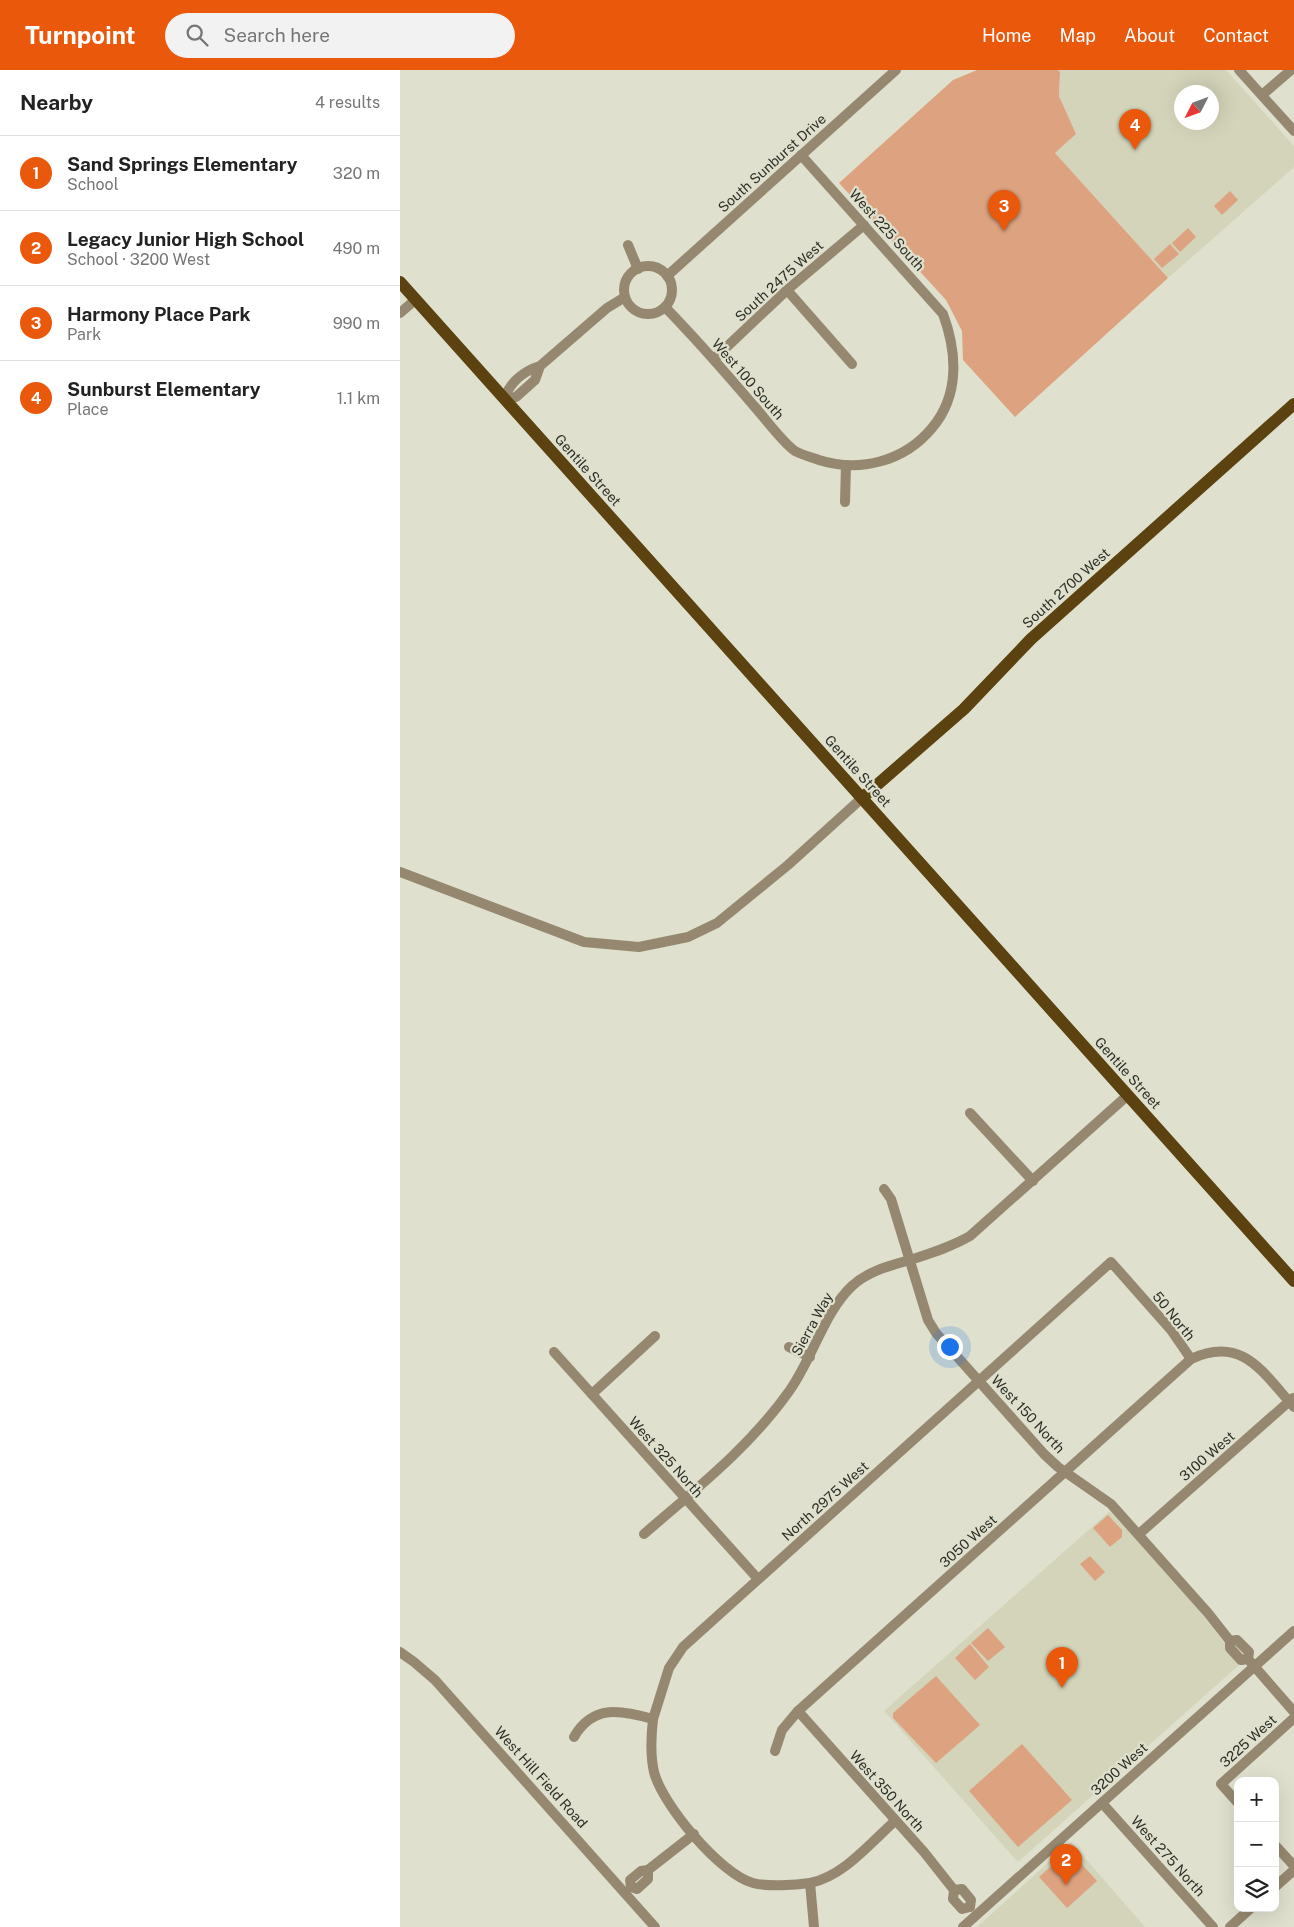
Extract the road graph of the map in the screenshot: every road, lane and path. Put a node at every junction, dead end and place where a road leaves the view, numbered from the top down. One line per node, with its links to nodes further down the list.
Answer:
1 (896, 70): 6 (street, South Sunburst Drive)
2 (1240, 70): 4 (street)
3 (1291, 70): 4 (street)
4 (1262, 95): 5 (street)
5 (1294, 131)
6 (801, 155): 7 (street, West 225 South); 10 (street, South Sunburst Drive)
7 (864, 225): 12 (street, South 2475 West); 17 (street, West 225 South)
8 (628, 245): 9 (street)
9 (638, 269): 10 (street); 13 (street)
10 (667, 276): 15 (street)
11 (400, 282): 14 (main road, Gentile Street)
12 (787, 290): 18 (street, South 2475 West); 19 (street)
13 (625, 297): 15 (street); 20 (street)
14 (416, 300): 16 (street); 20 (main road, Gentile Street)
15 (665, 307): 18 (street, West 100 South)
16 (400, 313)
17 (948, 326): 22 (street, West 100 South)
18 (714, 359): 22 (street, West 100 South)
19 (852, 364)
20 (504, 399): 24 (main road, Gentile Street)
21 (1294, 404): 24 (main road, South 2700 West)
22 (846, 465): 23 (street)
23 (845, 502)
24 (862, 798): 25 (street); 26 (main road, Gentile Street)
25 (400, 872)
26 (1128, 1095): 28 (street, Sierra Way); 32 (main road, Gentile Street)
27 (970, 1113): 28 (street)
28 (1033, 1181): 30 (street, Sierra Way)
29 (884, 1189): 30 (street, West 150 North)
30 (910, 1260): 36 (street, Sierra Way); 38 (street, West 150 North)
31 (1111, 1262): 37 (street, 50 North); 38 (street, North 2975 West)
32 (1294, 1281)
33 (655, 1336): 39 (street)
34 (789, 1347): 36 (street)
35 (554, 1352): 39 (street, West 325 North)
36 (810, 1357): 42 (street, Sierra Way)
37 (1191, 1359): 40 (street, 50 North); 41 (street, 3050 West)
38 (979, 1382): 41 (street, West 150 North); 45 (street, North 2975 West)
39 (592, 1394): 42 (street, West 325 North)
40 (1292, 1402): 44 (street, 3100 West)
41 (1066, 1472): 44 (street, West 150 North); 49 (street, 3050 West)
42 (685, 1498): 43 (street, Sierra Way); 45 (street, West 325 North)
43 (644, 1534)
44 (1139, 1534): 48 (street, West 150 North)
45 (758, 1580): 52 (street, North 2975 West)
46 (1294, 1631): 48 (street, 3200 West)
47 (400, 1652): 64 (street, West Hill Field Road)
48 (1251, 1663): 50 (street, West 150 North); 56 (street, 3200 West)
49 (798, 1711): 54 (street, 3050 West); 57 (street, West 350 North)
50 (1294, 1712)
51 (1294, 1718): 55 (street, 3225 West)
52 (653, 1719): 53 (street); 58 (street, North 2975 West)
53 (574, 1738)
54 (776, 1751)
55 (1234, 1799)
56 (1102, 1804): 65 (street, 3200 West); 70 (street, West 275 North)
57 (895, 1821): 62 (street); 65 (street, West 350 North)
58 (694, 1834): 62 (street, North 2975 West); 64 (street)
59 (1279, 1849): 60 (street)
60 (1294, 1866)
61 (1294, 1870): 63 (street)
62 (810, 1883): 68 (street)
63 (1279, 1883)
64 (628, 1890): 67 (street, West Hill Field Road)
65 (973, 1911): 69 (street, 3200 West)
66 (1247, 1912): 71 (street)
67 (655, 1927)
68 (814, 1927)
69 (963, 1927)
70 (1212, 1927)
71 (1230, 1927)

